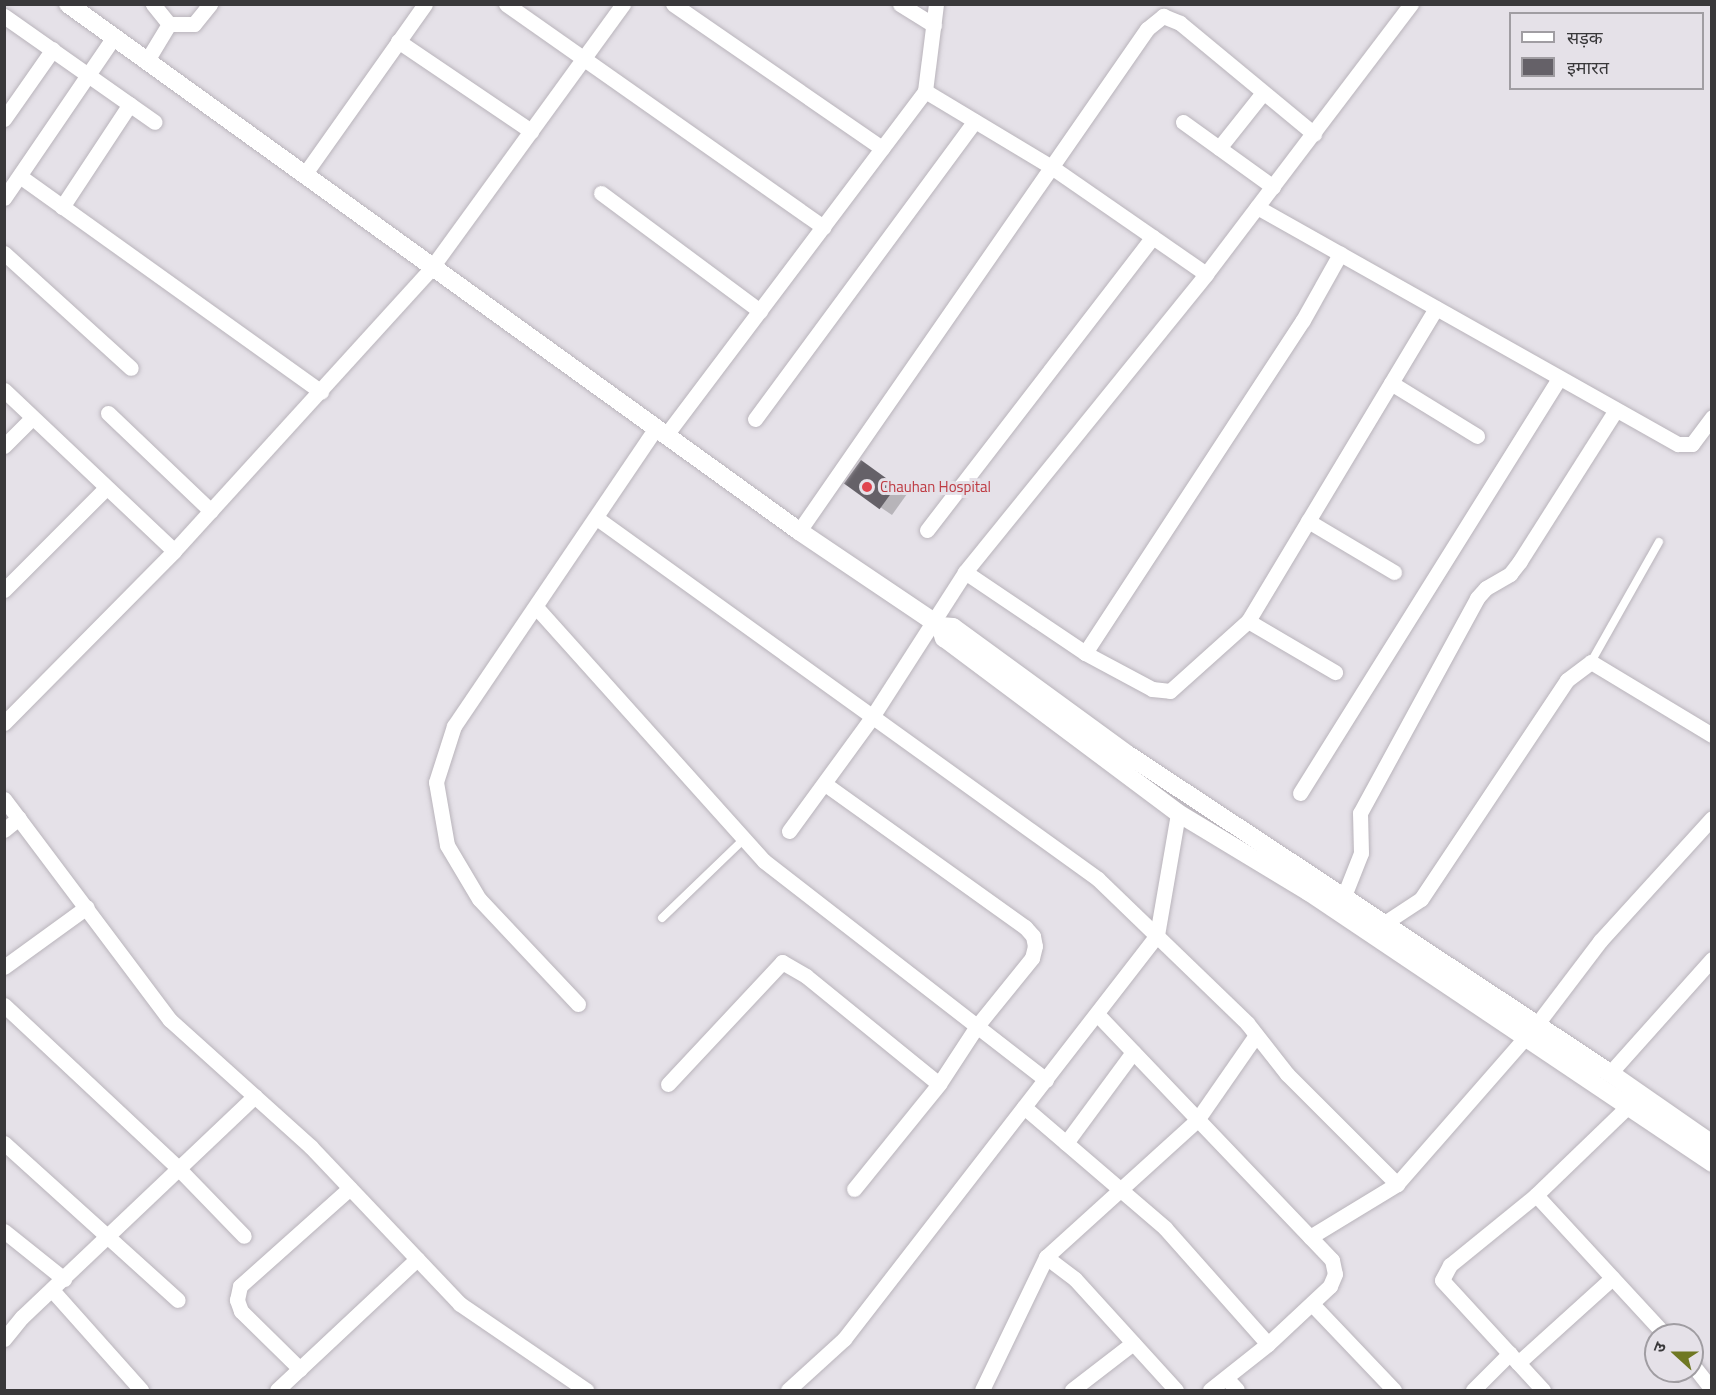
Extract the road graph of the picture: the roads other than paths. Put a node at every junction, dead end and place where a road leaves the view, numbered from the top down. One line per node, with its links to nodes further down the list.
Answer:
1 (68, 4): 14 (street)
2 (153, 4): 12 (street)
3 (210, 4): 12 (street)
4 (425, 4): 15 (street)
5 (506, 4): 17 (street)
6 (623, 4): 17 (street)
7 (674, 4): 29 (street)
8 (900, 4): 13 (street)
9 (936, 4): 13 (street)
10 (1412, 4): 28 (street)
11 (4, 16): 16 (street)
12 (169, 24): 18 (street)
13 (934, 25): 20 (street)
14 (113, 38): 18 (street); 19 (street)
15 (398, 41): 27 (street); 32 (street)
16 (53, 49): 19 (street); 23 (street)
17 (584, 58): 27 (street); 39 (street)
18 (146, 62): 32 (street)
19 (89, 75): 22 (street); 33 (street)
20 (925, 91): 24 (street); 29 (street)
21 (1262, 94): 28 (street); 30 (street); 31 (street)
22 (130, 104): 25 (street); 37 (street)
23 (4, 119)
24 (975, 121): 31 (street); 55 (street)
25 (155, 122)
26 (1183, 122): 30 (street)
27 (531, 131): 43 (street)
28 (1314, 134): 34 (street)
29 (882, 148): 39 (street)
30 (1219, 148): 34 (street)
31 (1053, 168): 40 (street); 65 (street)
32 (304, 175): 43 (street)
33 (21, 177): 36 (street); 37 (street)
34 (1273, 187): 38 (street)
35 (601, 194): 46 (street)
36 (4, 198)
37 (62, 207): 51 (street)
38 (1257, 207): 42 (street); 44 (street)
39 (823, 227): 46 (street)
40 (1153, 237): 44 (street); 64 (street)
41 (4, 253): 47 (street)
42 (1340, 254): 45 (street); 74 (street)
43 (432, 267): 51 (street); 57 (street)
44 (1206, 274): 68 (street)
45 (1436, 308): 48 (street); 49 (street)
46 (760, 310): 57 (street)
47 (131, 368)
48 (1559, 378): 52 (street); 81 (street)
49 (1391, 383): 58 (street); 63 (street)
50 (4, 390): 54 (street)
51 (321, 392): 61 (street)
52 (1616, 410): 56 (street); 89 (street)
53 (108, 413): 61 (street)
54 (32, 418): 59 (street); 60 (street)
55 (755, 419)
56 (1711, 419)
57 (661, 432): 62 (street); 65 (street)
58 (1477, 436)
59 (4, 446)
60 (105, 489): 67 (street); 70 (street)
61 (211, 511): 67 (street)
62 (598, 519): 71 (street); 77 (street)
63 (1308, 521): 69 (street); 72 (street)
64 (927, 530)
65 (799, 531): 73 (street)
66 (1659, 542): 75 (lane)
67 (174, 551): 78 (street)
68 (965, 572): 73 (street); 74 (street)
69 (1394, 572)
70 (4, 590)
71 (536, 607): 88 (street); 96 (street)
72 (1248, 621): 74 (street); 76 (street)
73 (937, 624): 77 (street); 83 (street); 89 (street)
74 (1085, 653)
75 (1592, 662): 79 (street); 92 (street)
76 (1335, 672)
77 (872, 717): 80 (street); 93 (street)
78 (4, 723)
79 (1712, 735)
80 (825, 783): 87 (street); 99 (street)
81 (1300, 793)
82 (4, 799): 84 (street)
83 (1178, 813): 89 (street); 93 (street)
84 (20, 818): 86 (street); 90 (street)
85 (1712, 818): 100 (street)
86 (4, 830)
87 (789, 831)
88 (744, 839): 91 (lane); 99 (street)
89 (1341, 905): 92 (street); 100 (street)
90 (87, 907): 95 (street); 107 (street)
91 (662, 918)
92 (1383, 924): 100 (street)
93 (1157, 935): 98 (street); 101 (street)
94 (1712, 959): 103 (street)
95 (4, 967)
96 (578, 1004)
97 (4, 1005): 114 (street)
98 (1097, 1014): 102 (street); 104 (street)
99 (977, 1026): 104 (street); 106 (street)
100 (1531, 1031): 103 (street); 109 (street); 115 (street)
101 (1256, 1035): 110 (street); 115 (street)
102 (1133, 1052): 110 (street); 112 (street)
103 (1610, 1073): 113 (street)
104 (1046, 1080): 108 (street)
105 (668, 1084): 106 (street)
106 (939, 1084): 117 (street)
107 (255, 1096): 114 (street); 116 (street)
108 (1024, 1107): 112 (street); 141 (street)
109 (1627, 1107): 113 (street); 119 (street)
110 (1197, 1120): 118 (street); 123 (street)
111 (4, 1143): 122 (street)
112 (1066, 1143): 118 (street)
113 (1709, 1152)
114 (179, 1169): 121 (street); 122 (street)
115 (1397, 1184): 123 (street)
116 (350, 1188): 125 (street); 135 (street)
117 (854, 1189)
118 (1120, 1190): 124 (street); 133 (street)
119 (1536, 1195): 126 (street); 134 (street)
120 (4, 1232): 127 (street)
121 (244, 1236)
122 (108, 1237): 127 (street); 128 (street)
123 (1310, 1237): 129 (street)
124 (1046, 1257): 132 (street); 137 (street)
125 (417, 1259): 135 (street); 140 (street)
126 (1612, 1278): 130 (street); 134 (street)
127 (58, 1284): 131 (street); 138 (street)
128 (178, 1300)
129 (1312, 1304): 133 (street); 146 (street)
130 (1654, 1323)
131 (4, 1339)
132 (1133, 1343): 142 (street); 143 (street)
133 (1268, 1344): 136 (street)
134 (1514, 1358): 147 (street); 148 (street)
135 (300, 1369): 139 (street)
136 (1226, 1378): 144 (street); 145 (street)
137 (989, 1387)
138 (141, 1390)
139 (277, 1390)
140 (586, 1390)
141 (788, 1390)
142 (1072, 1390)
143 (1176, 1390)
144 (1210, 1390)
145 (1237, 1390)
146 (1394, 1390)
147 (1473, 1390)
148 (1543, 1390)

